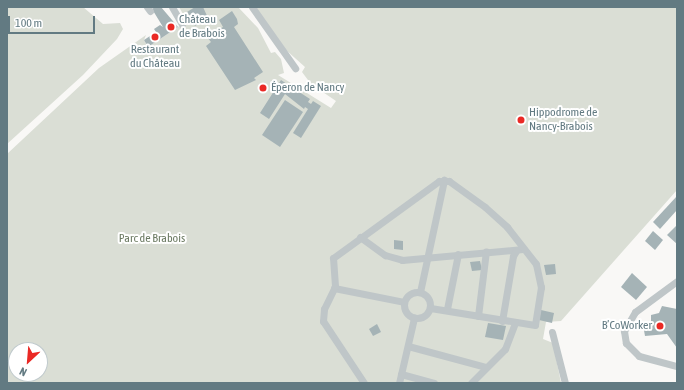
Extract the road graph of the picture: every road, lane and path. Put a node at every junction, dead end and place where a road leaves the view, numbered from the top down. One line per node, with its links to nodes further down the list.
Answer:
1 (172, 7): 3 (street)
2 (252, 7): 4 (street)
3 (182, 24)
4 (295, 68)
5 (444, 180): 6 (street); 7 (street); 10 (street)
6 (360, 237): 10 (street); 12 (street)
7 (519, 250): 8 (street); 19 (street); 20 (street)
8 (486, 251): 9 (street); 17 (street)
9 (458, 254): 10 (street); 16 (street)
10 (428, 259): 13 (street)
11 (677, 281): 23 (street)
12 (334, 288): 14 (street); 26 (street)
13 (420, 292): 14 (street); 15 (street)
14 (404, 302): 18 (street)
15 (430, 308): 16 (street); 18 (street)
16 (447, 309): 17 (street)
17 (478, 316): 19 (street)
18 (414, 318): 22 (street)
19 (502, 321): 20 (street)
20 (516, 323): 24 (street)
21 (552, 332): 30 (street)
22 (408, 346): 24 (street); 25 (street)
23 (677, 366)
24 (486, 367): 29 (street)
25 (401, 374): 27 (street); 28 (street)
26 (364, 383)
27 (399, 383)
28 (434, 383)
29 (471, 383)
30 (565, 383)

